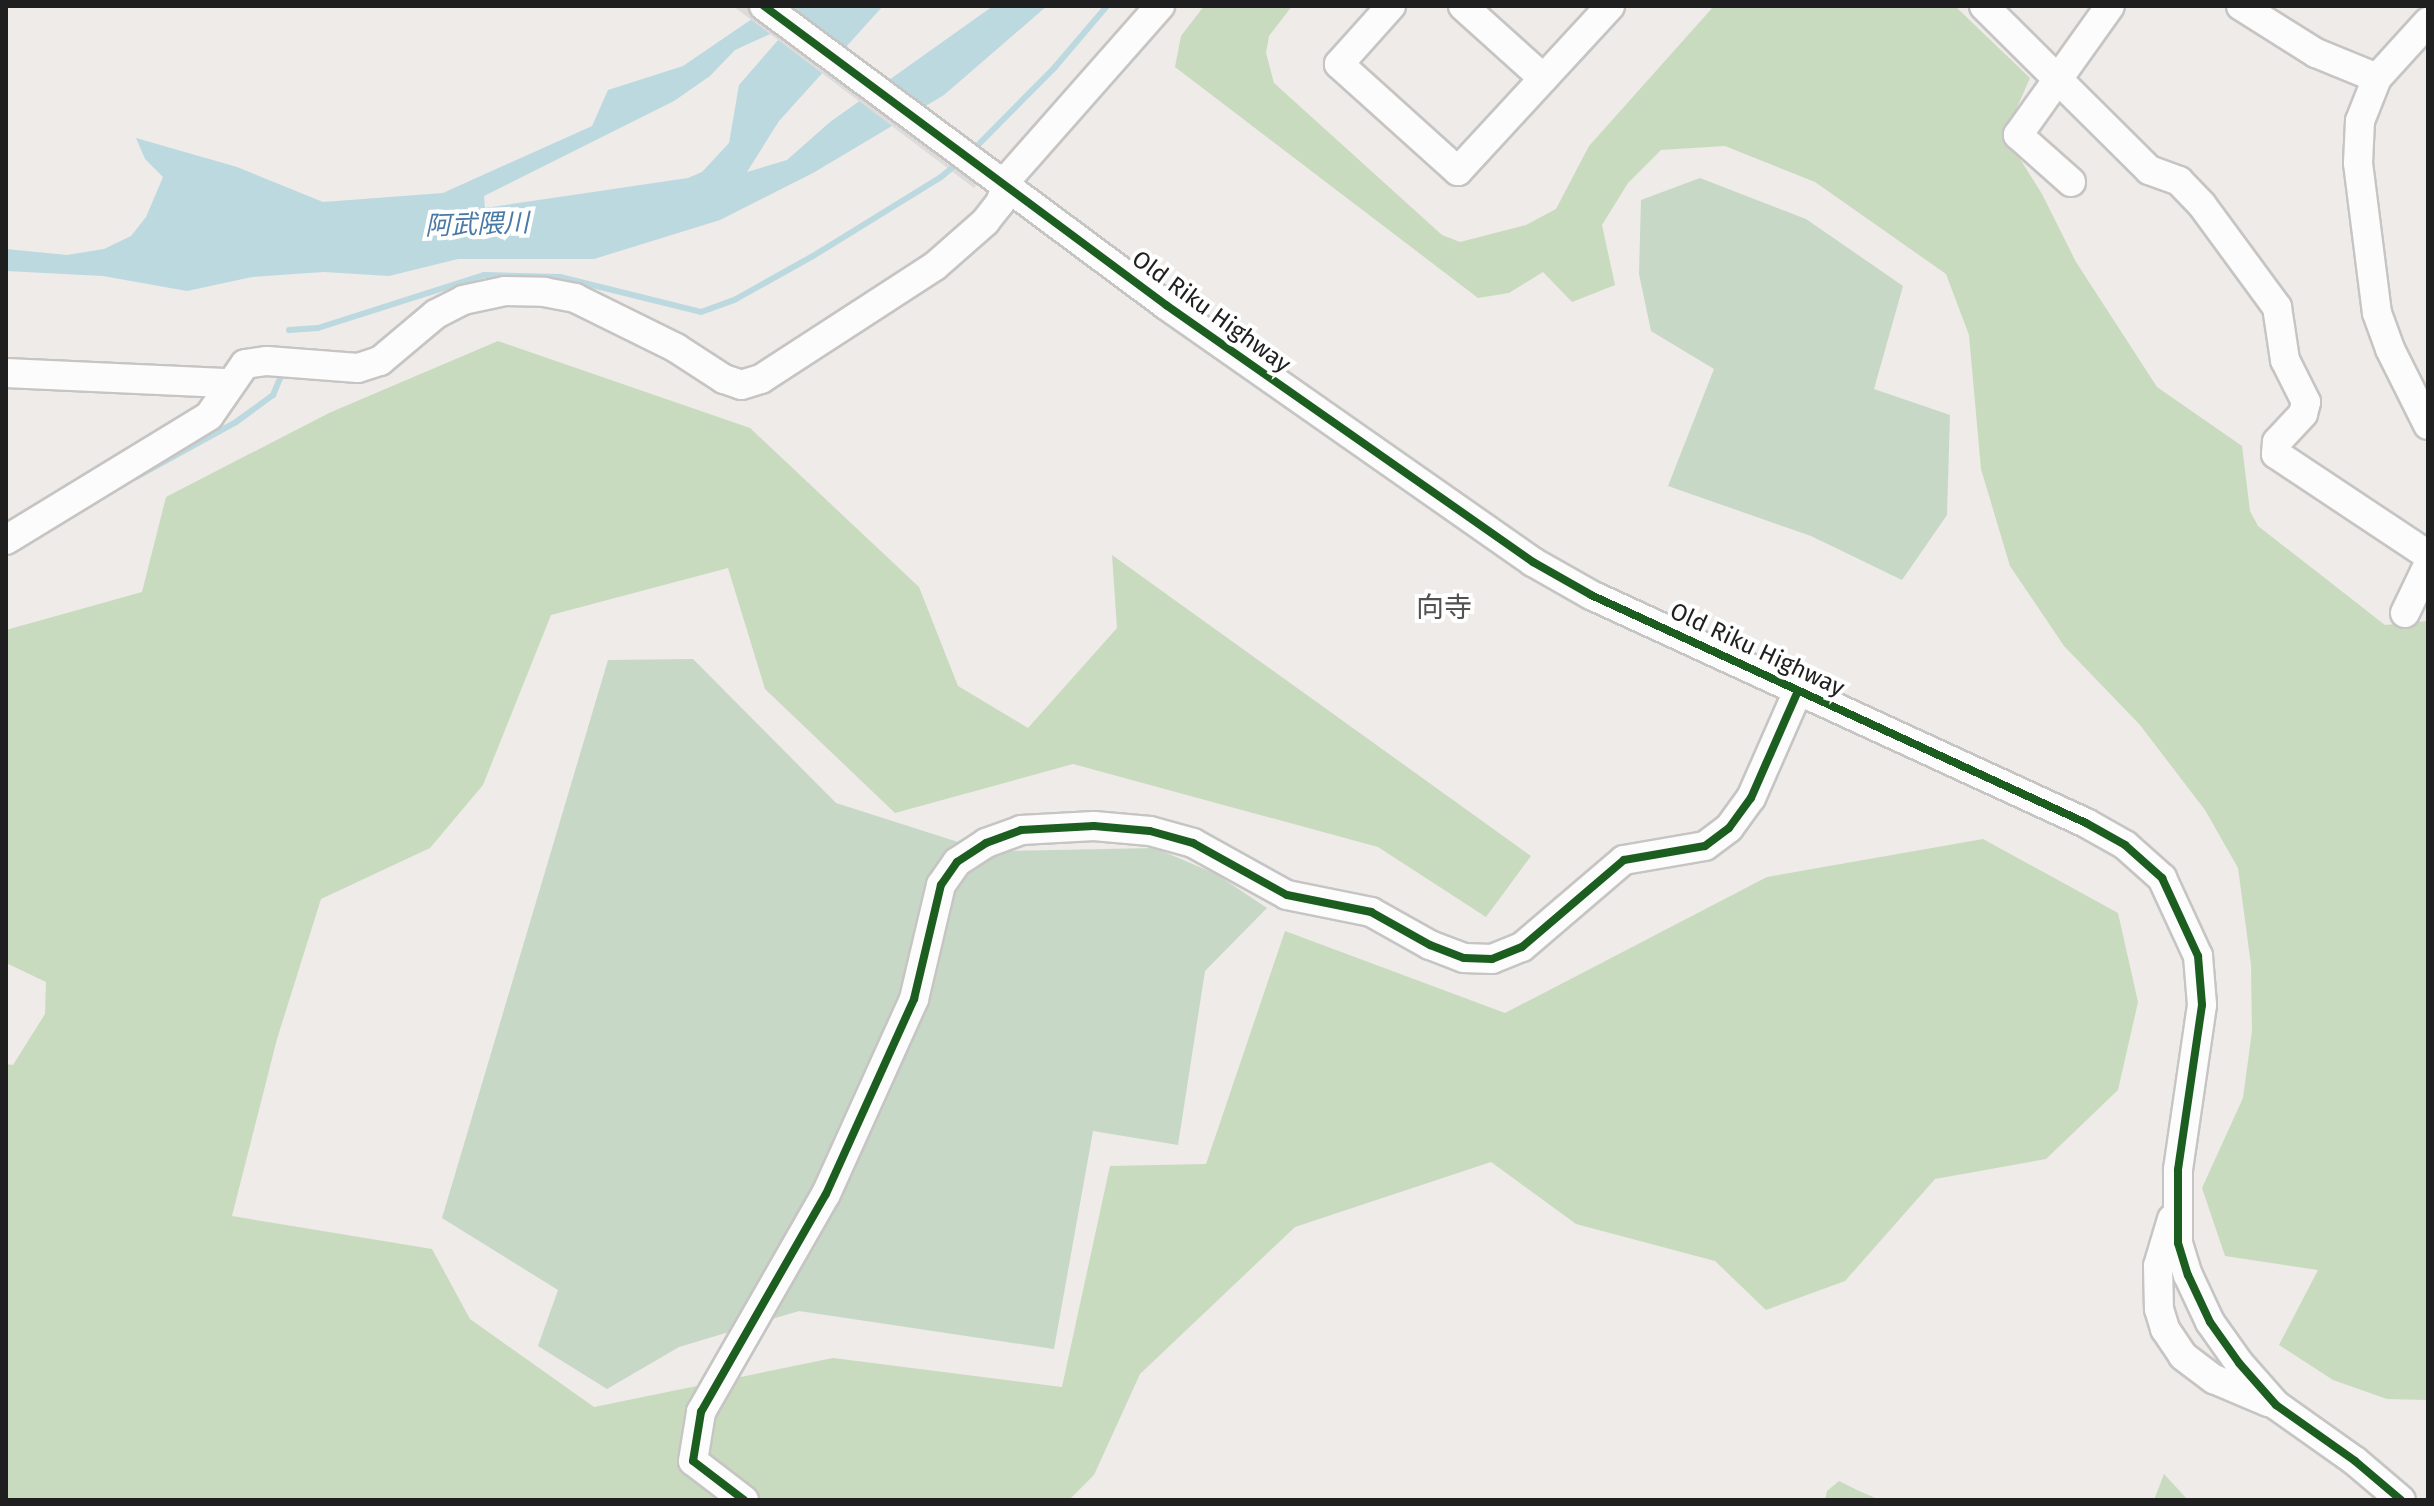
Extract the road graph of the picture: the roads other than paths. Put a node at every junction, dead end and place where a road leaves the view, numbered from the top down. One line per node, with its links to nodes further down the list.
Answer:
1 (764, 6): 13 (street, Old Riku Highway)
2 (1160, 6): 13 (street)
3 (1391, 6): 10 (street)
4 (1463, 6): 10 (street)
5 (1610, 6): 10 (street)
6 (1984, 6): 12 (street)
7 (2110, 6): 12 (street)
8 (2241, 6): 11 (street)
9 (2428, 22): 11 (street)
10 (1543, 78)
11 (2377, 78): 17 (street)
12 (2060, 80): 14 (street); 19 (street)
13 (996, 181): 16 (street); 22 (street, Old Riku Highway)
14 (2071, 182)
15 (6, 373): 16 (street)
16 (230, 383): 18 (street)
17 (2428, 425)
18 (6, 540)
19 (2428, 555)
20 (2428, 565): 21 (street)
21 (2405, 613)
22 (1798, 691): 23 (street, Old Riku Highway); 25 (street)
23 (2178, 1199): 24 (street, Old Riku Highway); 24 (street)
24 (2276, 1405): 26 (street, Old Riku Highway)
25 (744, 1500)
26 (2401, 1500)

